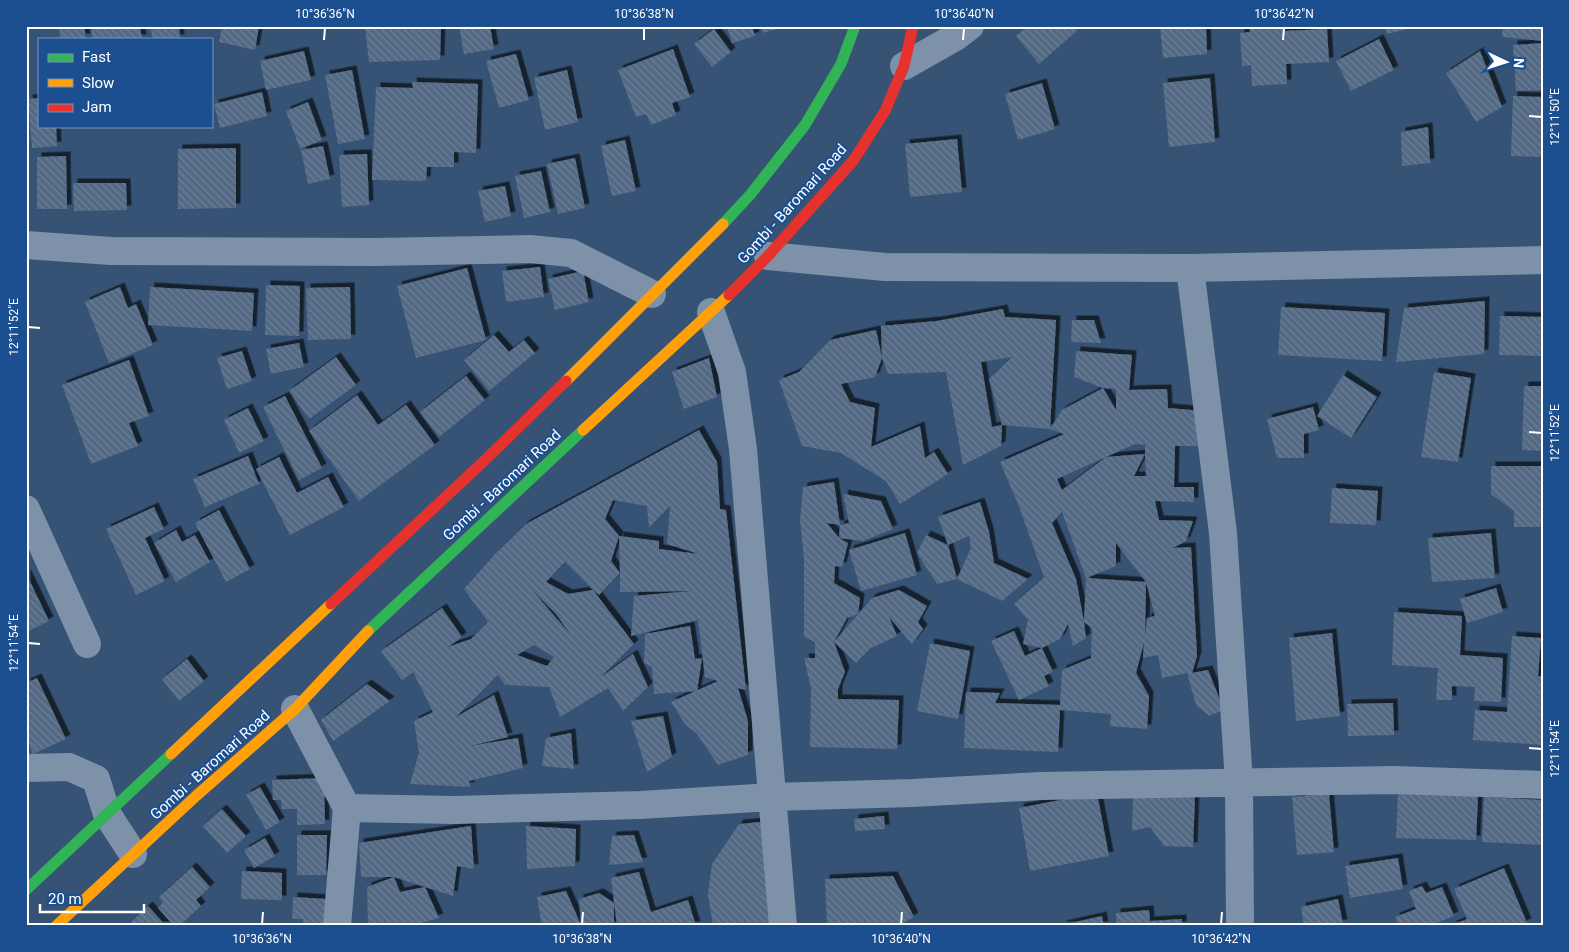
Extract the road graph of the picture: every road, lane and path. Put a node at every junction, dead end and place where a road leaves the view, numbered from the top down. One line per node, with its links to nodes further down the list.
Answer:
1 (855, 26): 9 (main road, Gombi - Baromari Road)
2 (913, 26): 4 (main road, Gombi - Baromari Road)
3 (970, 26): 4 (street)
4 (904, 66): 6 (main road, Gombi - Baromari Road)
5 (26, 245): 9 (street)
6 (768, 256): 8 (street); 10 (main road, Gombi - Baromari Road)
7 (1543, 260): 8 (street)
8 (1190, 268): 15 (street)
9 (652, 294): 19 (main road, Gombi - Baromari Road)
10 (710, 312): 13 (main road, Gombi - Baromari Road); 17 (street)
11 (26, 509): 12 (street)
12 (87, 644)
13 (295, 710): 18 (street); 20 (main road, Gombi - Baromari Road)
14 (26, 768): 19 (street)
15 (1239, 783): 16 (street); 17 (street); 25 (street)
16 (1543, 785)
17 (772, 797): 18 (street); 24 (street)
18 (347, 808): 23 (street)
19 (107, 814): 20 (street); 21 (main road, Gombi - Baromari Road)
20 (134, 854): 22 (main road, Gombi - Baromari Road)
21 (26, 890)
22 (56, 926)
23 (337, 926)
24 (783, 926)
25 (1240, 926)

